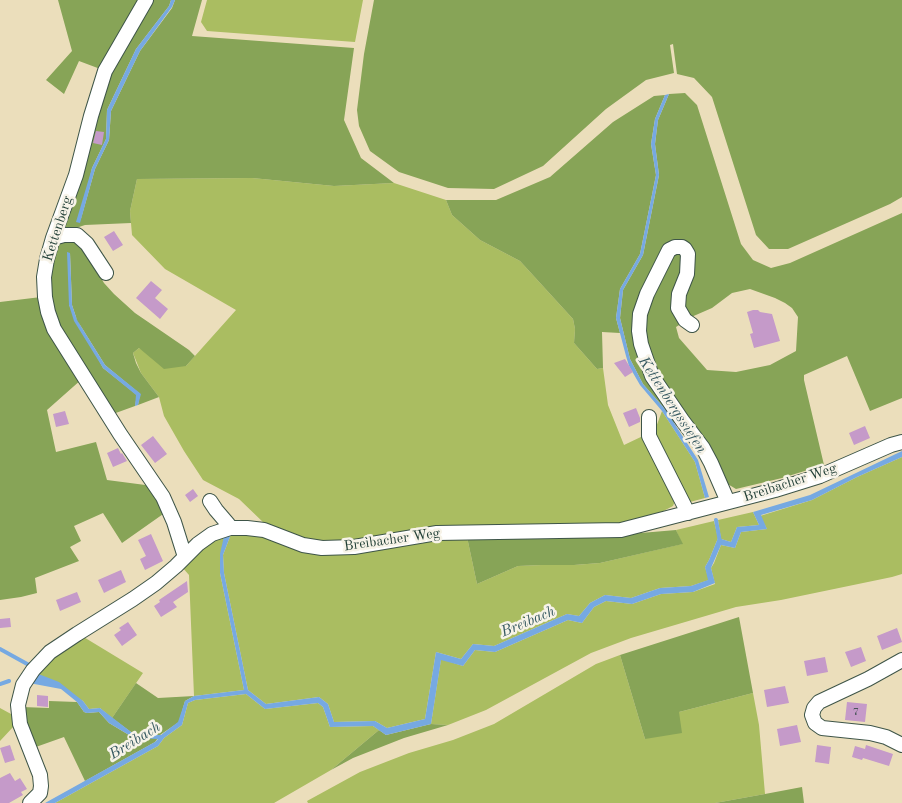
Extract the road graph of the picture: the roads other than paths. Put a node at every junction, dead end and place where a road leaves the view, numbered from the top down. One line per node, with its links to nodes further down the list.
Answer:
1 (146, 0): 2 (street, Kettenberg)
2 (53, 238): 3 (street); 11 (street, Kettenberg)
3 (106, 273)
4 (692, 325): 8 (street)
5 (649, 417): 9 (street)
6 (902, 442): 8 (street, Breibacher Weg)
7 (210, 501): 10 (street)
8 (728, 502): 9 (street, Breibacher Weg)
9 (688, 513): 10 (street, Breibacher Weg)
10 (230, 528): 11 (street, Breibacher Weg)
11 (185, 557): 14 (street, Breibacher Weg)
12 (902, 660): 13 (street)
13 (902, 745)
14 (30, 803)

